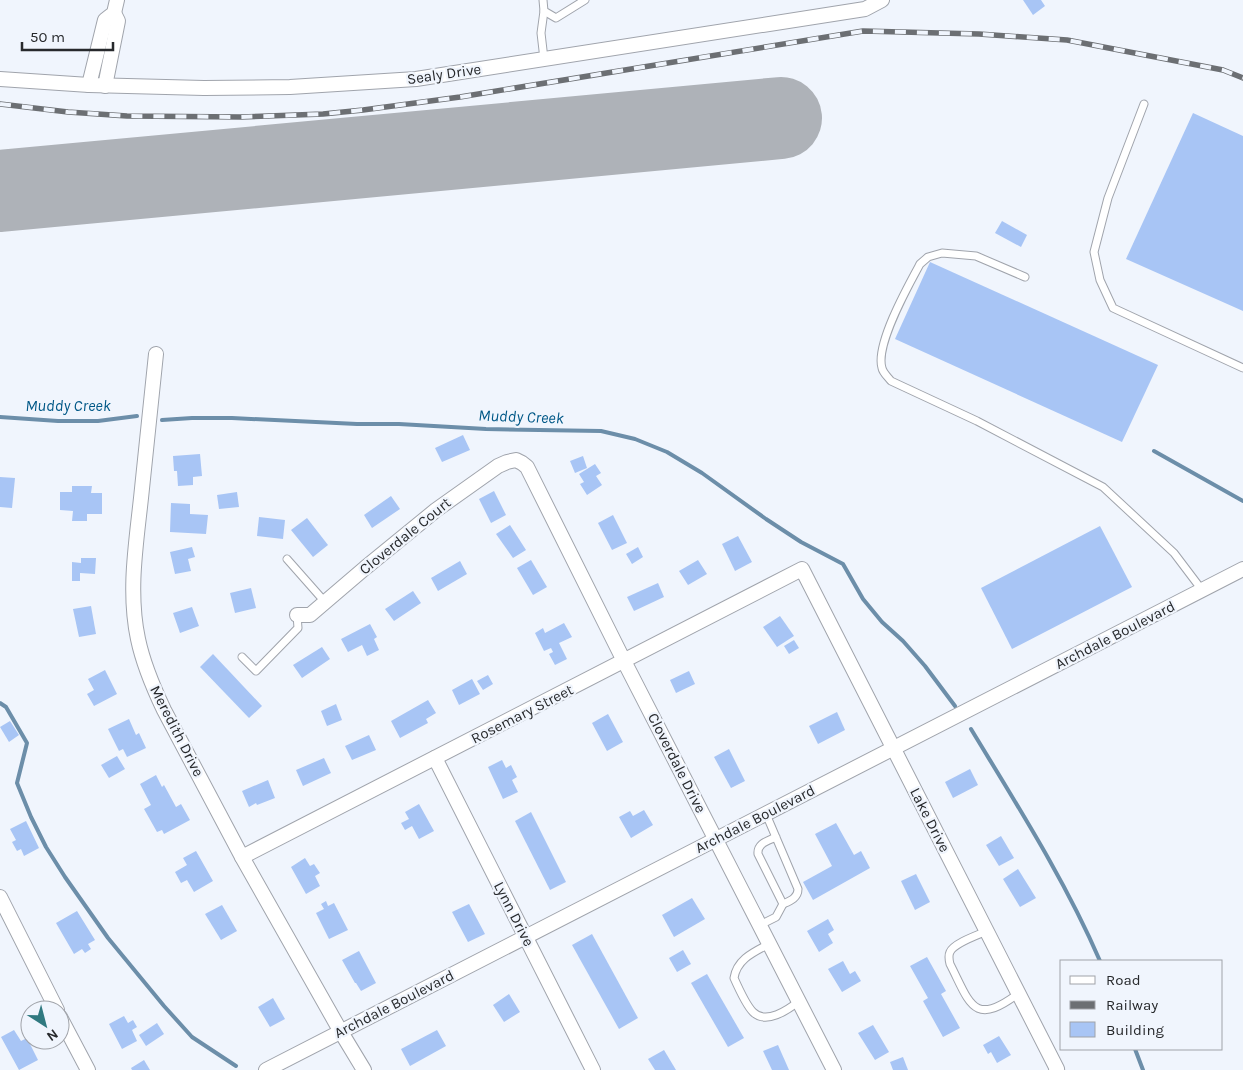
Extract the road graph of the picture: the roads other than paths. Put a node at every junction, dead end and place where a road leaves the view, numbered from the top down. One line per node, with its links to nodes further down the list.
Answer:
1 (542, 0): 5 (lane)
2 (585, 0): 5 (lane)
3 (882, 0): 6 (street, Sealy Drive)
4 (115, 6): 8 (street); 9 (street)
5 (544, 11): 6 (lane)
6 (544, 59): 9 (street, Sealy Drive)
7 (0, 79): 8 (street, Sealy Drive)
8 (89, 86): 9 (street, Sealy Drive)
9 (105, 86)
10 (1144, 104): 13 (lane)
11 (1025, 277): 18 (lane)
12 (156, 354): 28 (street, Meredith Drive)
13 (1243, 368)
14 (516, 460): 19 (street, Cloverdale Court); 22 (street, Cloverdale Drive)
15 (287, 560): 19 (lane)
16 (1243, 568): 18 (street, Archdale Boulevard)
17 (802, 569): 22 (street, Rosemary Street); 23 (street, Lake Drive)
18 (1202, 590): 23 (street, Archdale Boulevard)
19 (325, 602): 20 (street, Cloverdale Court)
20 (297, 615): 21 (lane)
21 (242, 657)
22 (624, 661): 24 (street, Rosemary Street); 27 (street, Cloverdale Drive)
23 (893, 749): 25 (street, Archdale Boulevard); 32 (street, Lake Drive)
24 (435, 758): 28 (street, Rosemary Street); 33 (street, Lynn Drive)
25 (766, 814): 26 (lane); 27 (street, Archdale Boulevard)
26 (776, 837): 30 (lane); 30 (lane)
27 (716, 839): 31 (street, Cloverdale Drive); 33 (street, Archdale Boulevard)
28 (242, 857): 38 (street, Meredith Drive)
29 (0, 897): 36 (street)
30 (783, 904): 31 (lane)
31 (760, 926): 34 (street, Cloverdale Drive)
32 (987, 931): 35 (street, Lake Drive); 35 (lane)
33 (525, 936): 38 (street, Archdale Boulevard); 43 (street, Lynn Drive)
34 (769, 944): 37 (street, Cloverdale Drive); 37 (lane)
35 (1018, 993): 45 (street, Lake Drive)
36 (52, 1000)
37 (799, 1002): 44 (street, Cloverdale Drive)
38 (341, 1032): 41 (street, Archdale Boulevard); 42 (street, Meredith Drive)
39 (70, 1035): 40 (street)
40 (88, 1070)
41 (266, 1070)
42 (364, 1070)
43 (593, 1070)
44 (834, 1070)
45 (1056, 1070)

